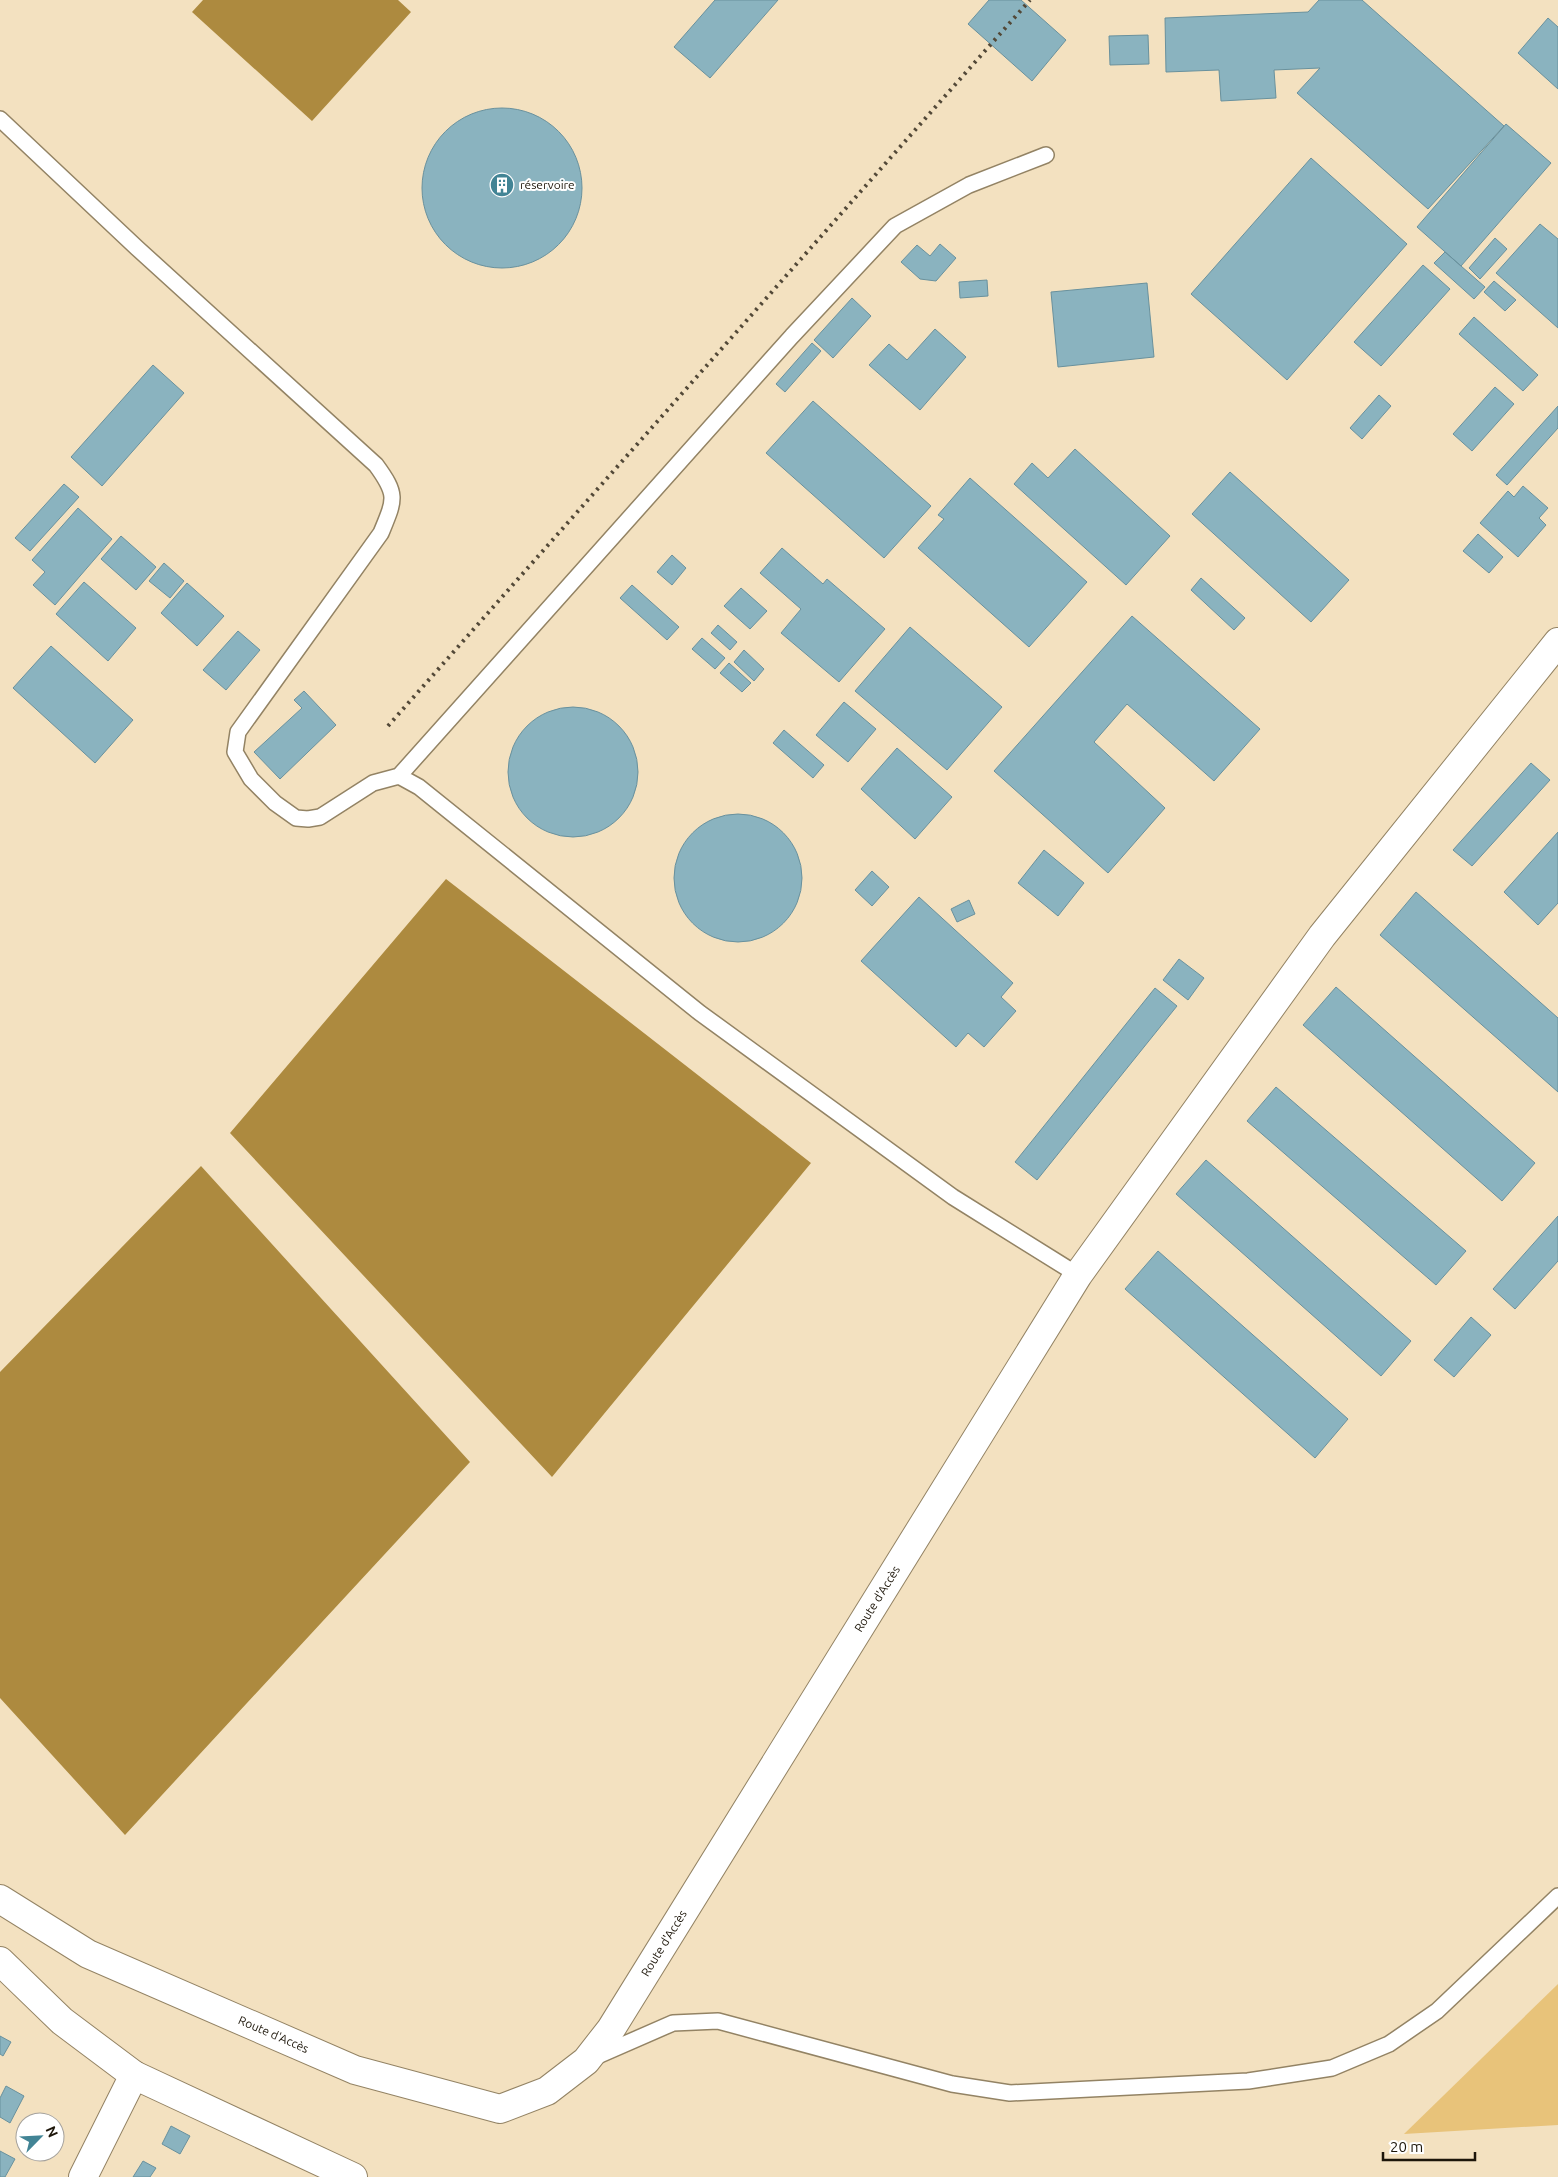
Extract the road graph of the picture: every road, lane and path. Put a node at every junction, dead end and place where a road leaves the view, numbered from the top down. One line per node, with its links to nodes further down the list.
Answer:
1 (0, 119): 4 (lane)
2 (1046, 155): 4 (lane)
3 (1558, 642): 5 (street, Route d'Accès)
4 (399, 776): 5 (lane)
5 (1078, 1275): 9 (street, Route d'Accès)
6 (1558, 1896): 9 (lane)
7 (0, 1898): 9 (street, Route d'Accès)
8 (0, 1960): 10 (street)
9 (586, 2061)
10 (134, 2075): 11 (street); 12 (street)
11 (83, 2177)
12 (352, 2177)

